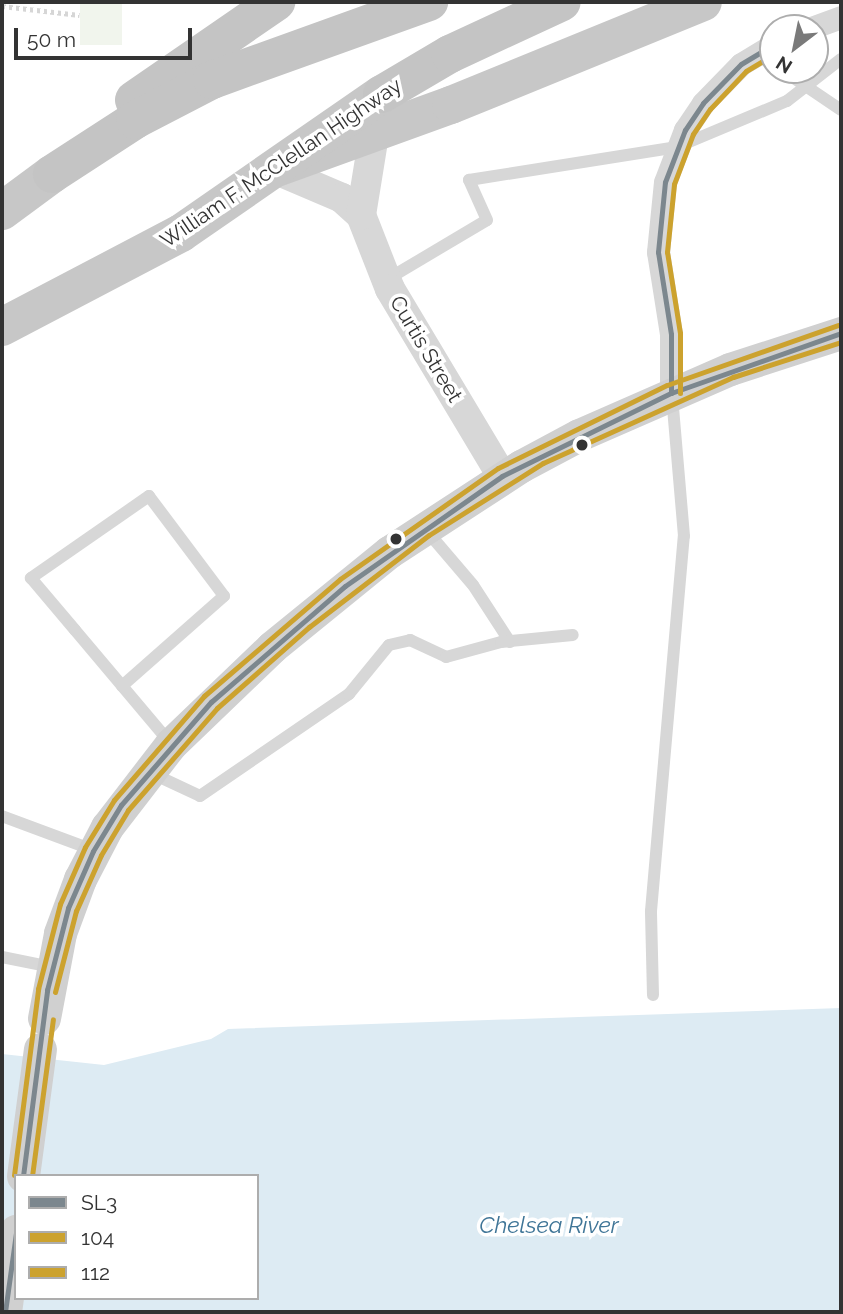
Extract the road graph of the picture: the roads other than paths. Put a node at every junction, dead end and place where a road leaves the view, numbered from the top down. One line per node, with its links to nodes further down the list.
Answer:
1 (276, 2): 14 (highway)
2 (429, 2): 14 (highway)
3 (562, 2): 9 (highway, William F. McClellan Highway)
4 (703, 2): 11 (highway)
5 (841, 59): 8 (lane)
6 (759, 60): 12 (street)
7 (803, 84): 8 (lane)
8 (807, 87): 10 (lane); 12 (lane)
9 (382, 94): 11 (street, Curtis Street); 13 (highway, William F. McClellan Highway)
10 (841, 110)
11 (374, 133): 13 (highway); 16 (street, Curtis Street)
12 (677, 147): 17 (lane); 20 (street)
13 (274, 169): 16 (street); 18 (highway, William F. McClellan Highway)
14 (52, 174): 15 (highway)
15 (2, 211)
16 (361, 215): 17 (street, Curtis Street)
17 (384, 276): 21 (street, Curtis Street)
18 (2, 327)
19 (841, 333): 20 (main road)
20 (671, 393): 21 (main road); 31 (lane)
21 (502, 476): 22 (main road)
22 (424, 528): 24 (lane); 26 (main road)
23 (573, 635): 24 (lane)
24 (510, 642): 27 (lane)
25 (122, 686): 25 (lane); 26 (lane)
26 (171, 744): 27 (main road)
27 (148, 771): 29 (main road)
28 (2, 816): 29 (lane)
29 (93, 850): 32 (main road)
30 (2, 957): 32 (lane)
31 (653, 995)
32 (46, 1006): 33 (main road)
33 (23, 1174)
34 (14, 1246): 35 (main road)
35 (5, 1312)

